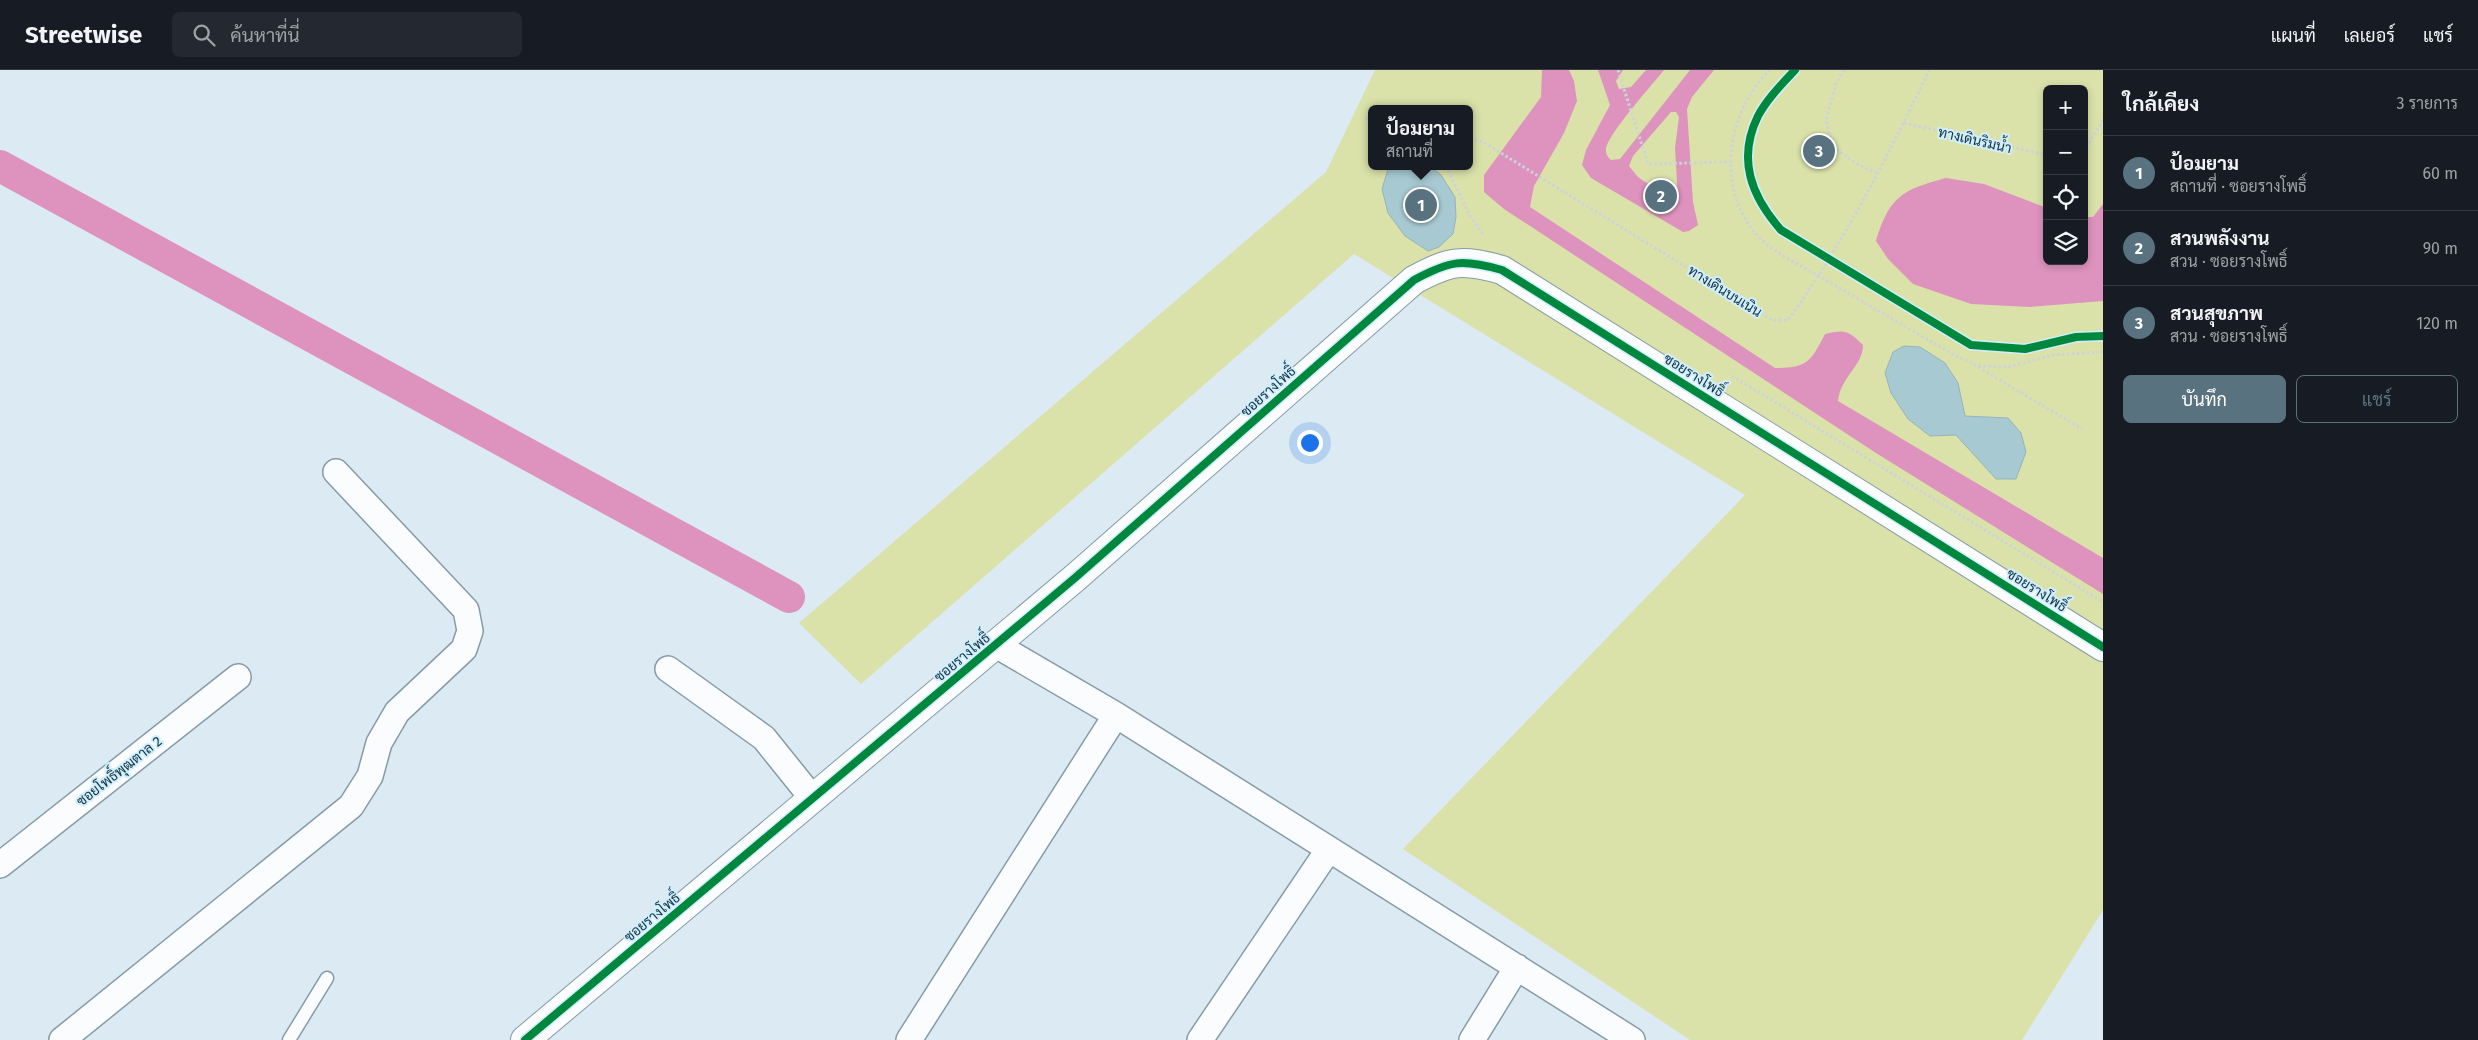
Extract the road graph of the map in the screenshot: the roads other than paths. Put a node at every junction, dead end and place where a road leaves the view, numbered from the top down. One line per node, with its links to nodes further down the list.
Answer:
1 (336, 472): 12 (street)
2 (996, 645): 3 (street, ซอยรางโพธิ์); 6 (street); 7 (street, ซอยรางโพธิ์)
3 (2103, 647)
4 (668, 669): 7 (street)
5 (238, 677): 9 (street, ซอยโพธิ์พุฒตาล 2)
6 (1116, 714): 8 (street); 15 (street)
7 (813, 798): 14 (street, ซอยรางโพธิ์)
8 (1329, 849): 10 (street); 16 (street)
9 (0, 865)
10 (1517, 967): 17 (street); 18 (street)
11 (327, 978): 13 (lane)
12 (62, 1040)
13 (289, 1040)
14 (525, 1040)
15 (909, 1040)
16 (1200, 1040)
17 (1472, 1040)
18 (1632, 1040)

